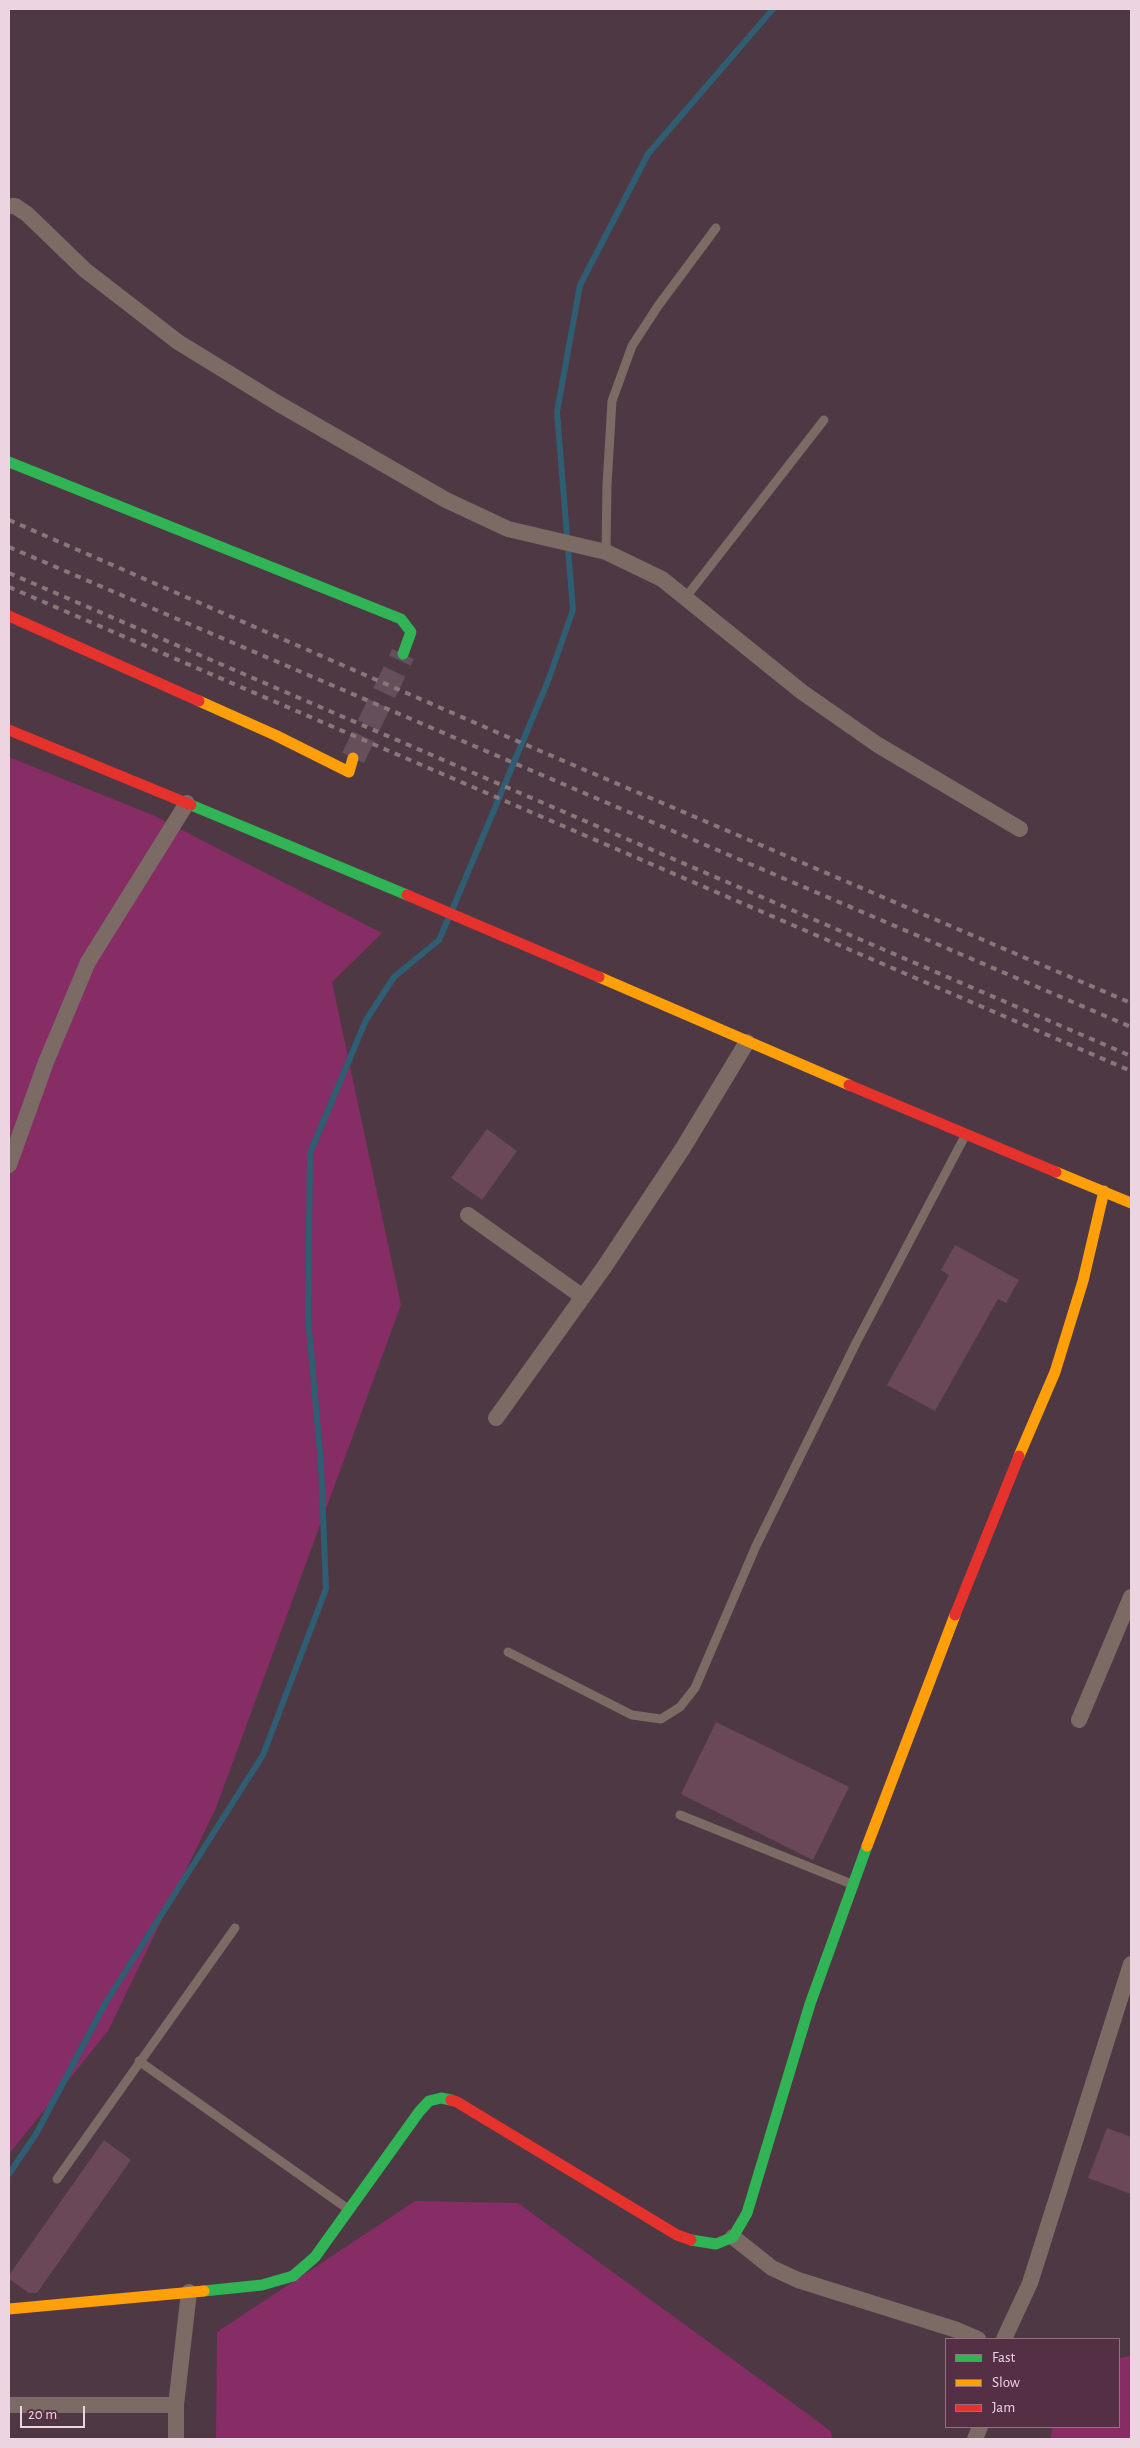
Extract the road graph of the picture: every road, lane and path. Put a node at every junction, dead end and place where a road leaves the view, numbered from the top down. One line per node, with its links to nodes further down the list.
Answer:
1 (9, 206): 5 (street)
2 (716, 228): 5 (lane)
3 (824, 420): 6 (lane)
4 (9, 462): 8 (main road)
5 (606, 552): 6 (street)
6 (686, 597): 12 (street)
7 (9, 616): 10 (main road)
8 (403, 654)
9 (9, 730): 11 (main road)
10 (353, 758)
11 (187, 803): 13 (main road); 15 (street)
12 (1020, 829)
13 (746, 1042): 14 (main road); 19 (street)
14 (966, 1133): 16 (main road); 22 (lane)
15 (9, 1165)
16 (1104, 1192): 17 (main road); 25 (main road)
17 (1131, 1203)
18 (468, 1215): 19 (street)
19 (582, 1297): 20 (street)
20 (496, 1418)
21 (1131, 1596): 23 (street)
22 (508, 1652)
23 (1079, 1720)
24 (680, 1815): 25 (lane)
25 (854, 1885): 31 (main road)
26 (235, 1928): 28 (lane)
27 (1131, 1964): 35 (street)
28 (139, 2061): 29 (lane); 30 (lane)
29 (57, 2179)
30 (348, 2209): 31 (main road); 32 (main road)
31 (733, 2237): 34 (street)
32 (189, 2292): 33 (main road); 37 (street)
33 (9, 2308)
34 (976, 2338)
35 (1004, 2338)
36 (9, 2405): 37 (street)
37 (176, 2405): 38 (street)
38 (176, 2439)

